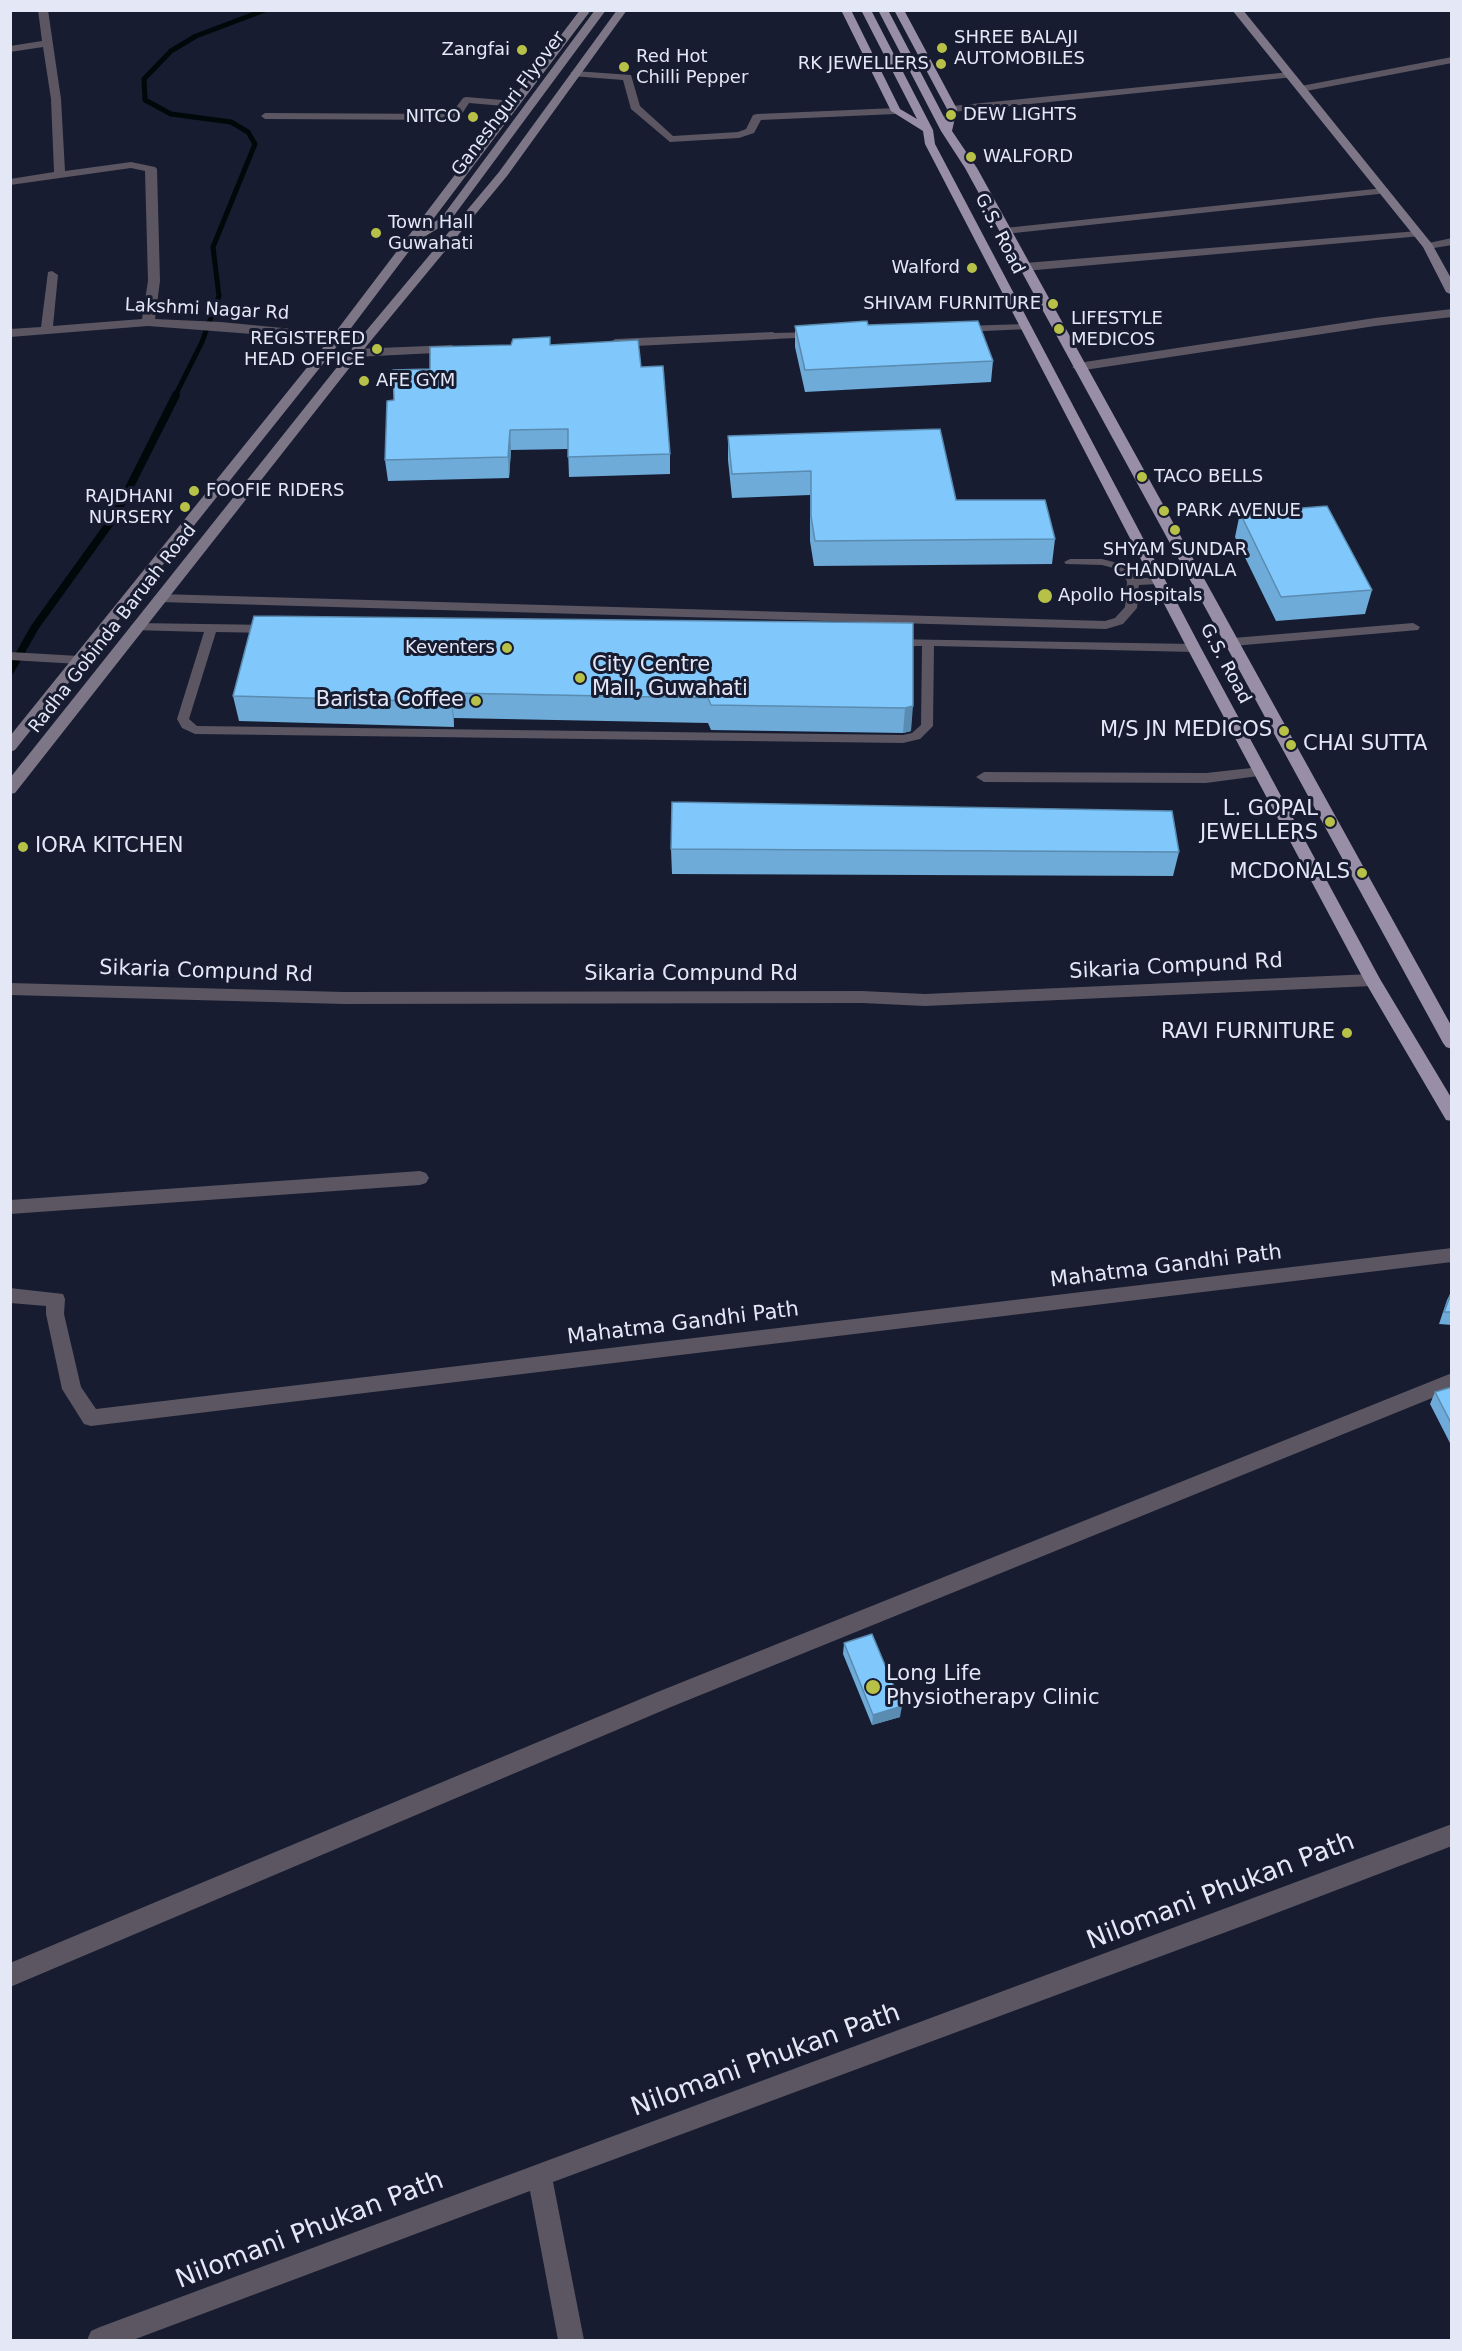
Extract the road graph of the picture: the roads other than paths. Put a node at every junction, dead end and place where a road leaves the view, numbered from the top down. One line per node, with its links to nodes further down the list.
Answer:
1 (44, 10): 10 (street)
2 (586, 10): 16 (main road, Radha Gobinda Baruah Road)
3 (601, 10): 25 (main road, Ganeshguri Flyover)
4 (622, 10): 13 (main road, Radha Gobinda Baruah Road)
5 (846, 10): 18 (main road)
6 (866, 10): 20 (main road, G.S. Road)
7 (883, 10): 21 (main road, G.S. Road)
8 (899, 10): 17 (main road)
9 (1237, 10): 14 (main road)
10 (48, 43): 11 (street); 22 (street)
11 (10, 49)
12 (1452, 60): 15 (street)
13 (575, 74): 18 (street); 31 (main road, Radha Gobinda Baruah Road)
14 (1290, 75): 15 (main road); 17 (street)
15 (1301, 89): 24 (main road)
16 (515, 104): 19 (lane); 30 (main road, Radha Gobinda Baruah Road)
17 (952, 109): 21 (main road)
18 (896, 111): 20 (main road)
19 (265, 116)
20 (928, 130): 37 (main road, G.S. Road)
21 (946, 130): 26 (main road, G.S. Road)
22 (60, 173): 23 (street); 36 (street)
23 (10, 182)
24 (1384, 191): 26 (street); 27 (main road)
25 (449, 215): 30 (main road, Ganeshguri Flyover); 31 (main road, Ganeshguri Flyover)
26 (1005, 231): 32 (main road, G.S. Road)
27 (1418, 234): 29 (main road); 32 (street)
28 (1452, 241): 29 (street)
29 (1428, 246): 34 (main road)
30 (405, 247): 43 (main road, Radha Gobinda Baruah Road)
31 (435, 253): 44 (main road, Radha Gobinda Baruah Road)
32 (1025, 267): 48 (main road, G.S. Road)
33 (52, 275): 39 (street)
34 (1452, 292)
35 (1452, 313): 48 (street)
36 (148, 322): 39 (street, Lakshmi Nagar Rd); 43 (street, Lakshmi Nagar Rd)
37 (1025, 327): 38 (lane); 50 (main road, G.S. Road)
38 (956, 329)
39 (46, 330): 40 (street, Lakshmi Nagar Rd)
40 (10, 333)
41 (830, 334): 42 (lane)
42 (773, 336): 45 (street)
43 (338, 337): 44 (street, Lakshmi Nagar Rd); 62 (main road, Radha Gobinda Baruah Road)
44 (365, 340): 47 (main road, Radha Gobinda Baruah Road)
45 (606, 343)
46 (462, 349): 47 (street)
47 (355, 353): 52 (main road, Radha Gobinda Baruah Road)
48 (1078, 367): 59 (main road, G.S. Road)
49 (1070, 562): 51 (lane)
50 (1162, 587): 51 (lane); 60 (main road, G.S. Road)
51 (1133, 589): 52 (lane)
52 (159, 598): 53 (main road, Radha Gobinda Baruah Road)
53 (136, 627): 55 (lane); 66 (main road, Radha Gobinda Baruah Road)
54 (1413, 627): 59 (street)
55 (211, 628): 56 (lane); 58 (lane)
56 (283, 630)
57 (880, 642): 58 (lane)
58 (928, 642): 60 (lane)
59 (1233, 642): 69 (main road, G.S. Road)
60 (1194, 648): 64 (main road, G.S. Road)
61 (10, 656): 62 (street)
62 (79, 660): 63 (main road, Radha Gobinda Baruah Road)
63 (10, 747)
64 (1261, 772): 65 (street); 67 (main road, G.S. Road)
65 (984, 777)
66 (10, 789)
67 (1372, 980): 68 (street, Sikaria Compund Rd); 70 (main road, G.S. Road)
68 (10, 989)
69 (1452, 1043)
70 (1452, 1115)
71 (420, 1178): 72 (street)
72 (10, 1207)
73 (1452, 1255): 74 (street, Mahatma Gandhi Path)
74 (10, 1295)
75 (1452, 1381): 77 (street)
76 (1452, 1835): 78 (street, Nilomani Phukan Path)
77 (10, 1975)
78 (539, 2175): 79 (street, Nilomani Phukan Path); 80 (street)
79 (100, 2340)
80 (571, 2340)

